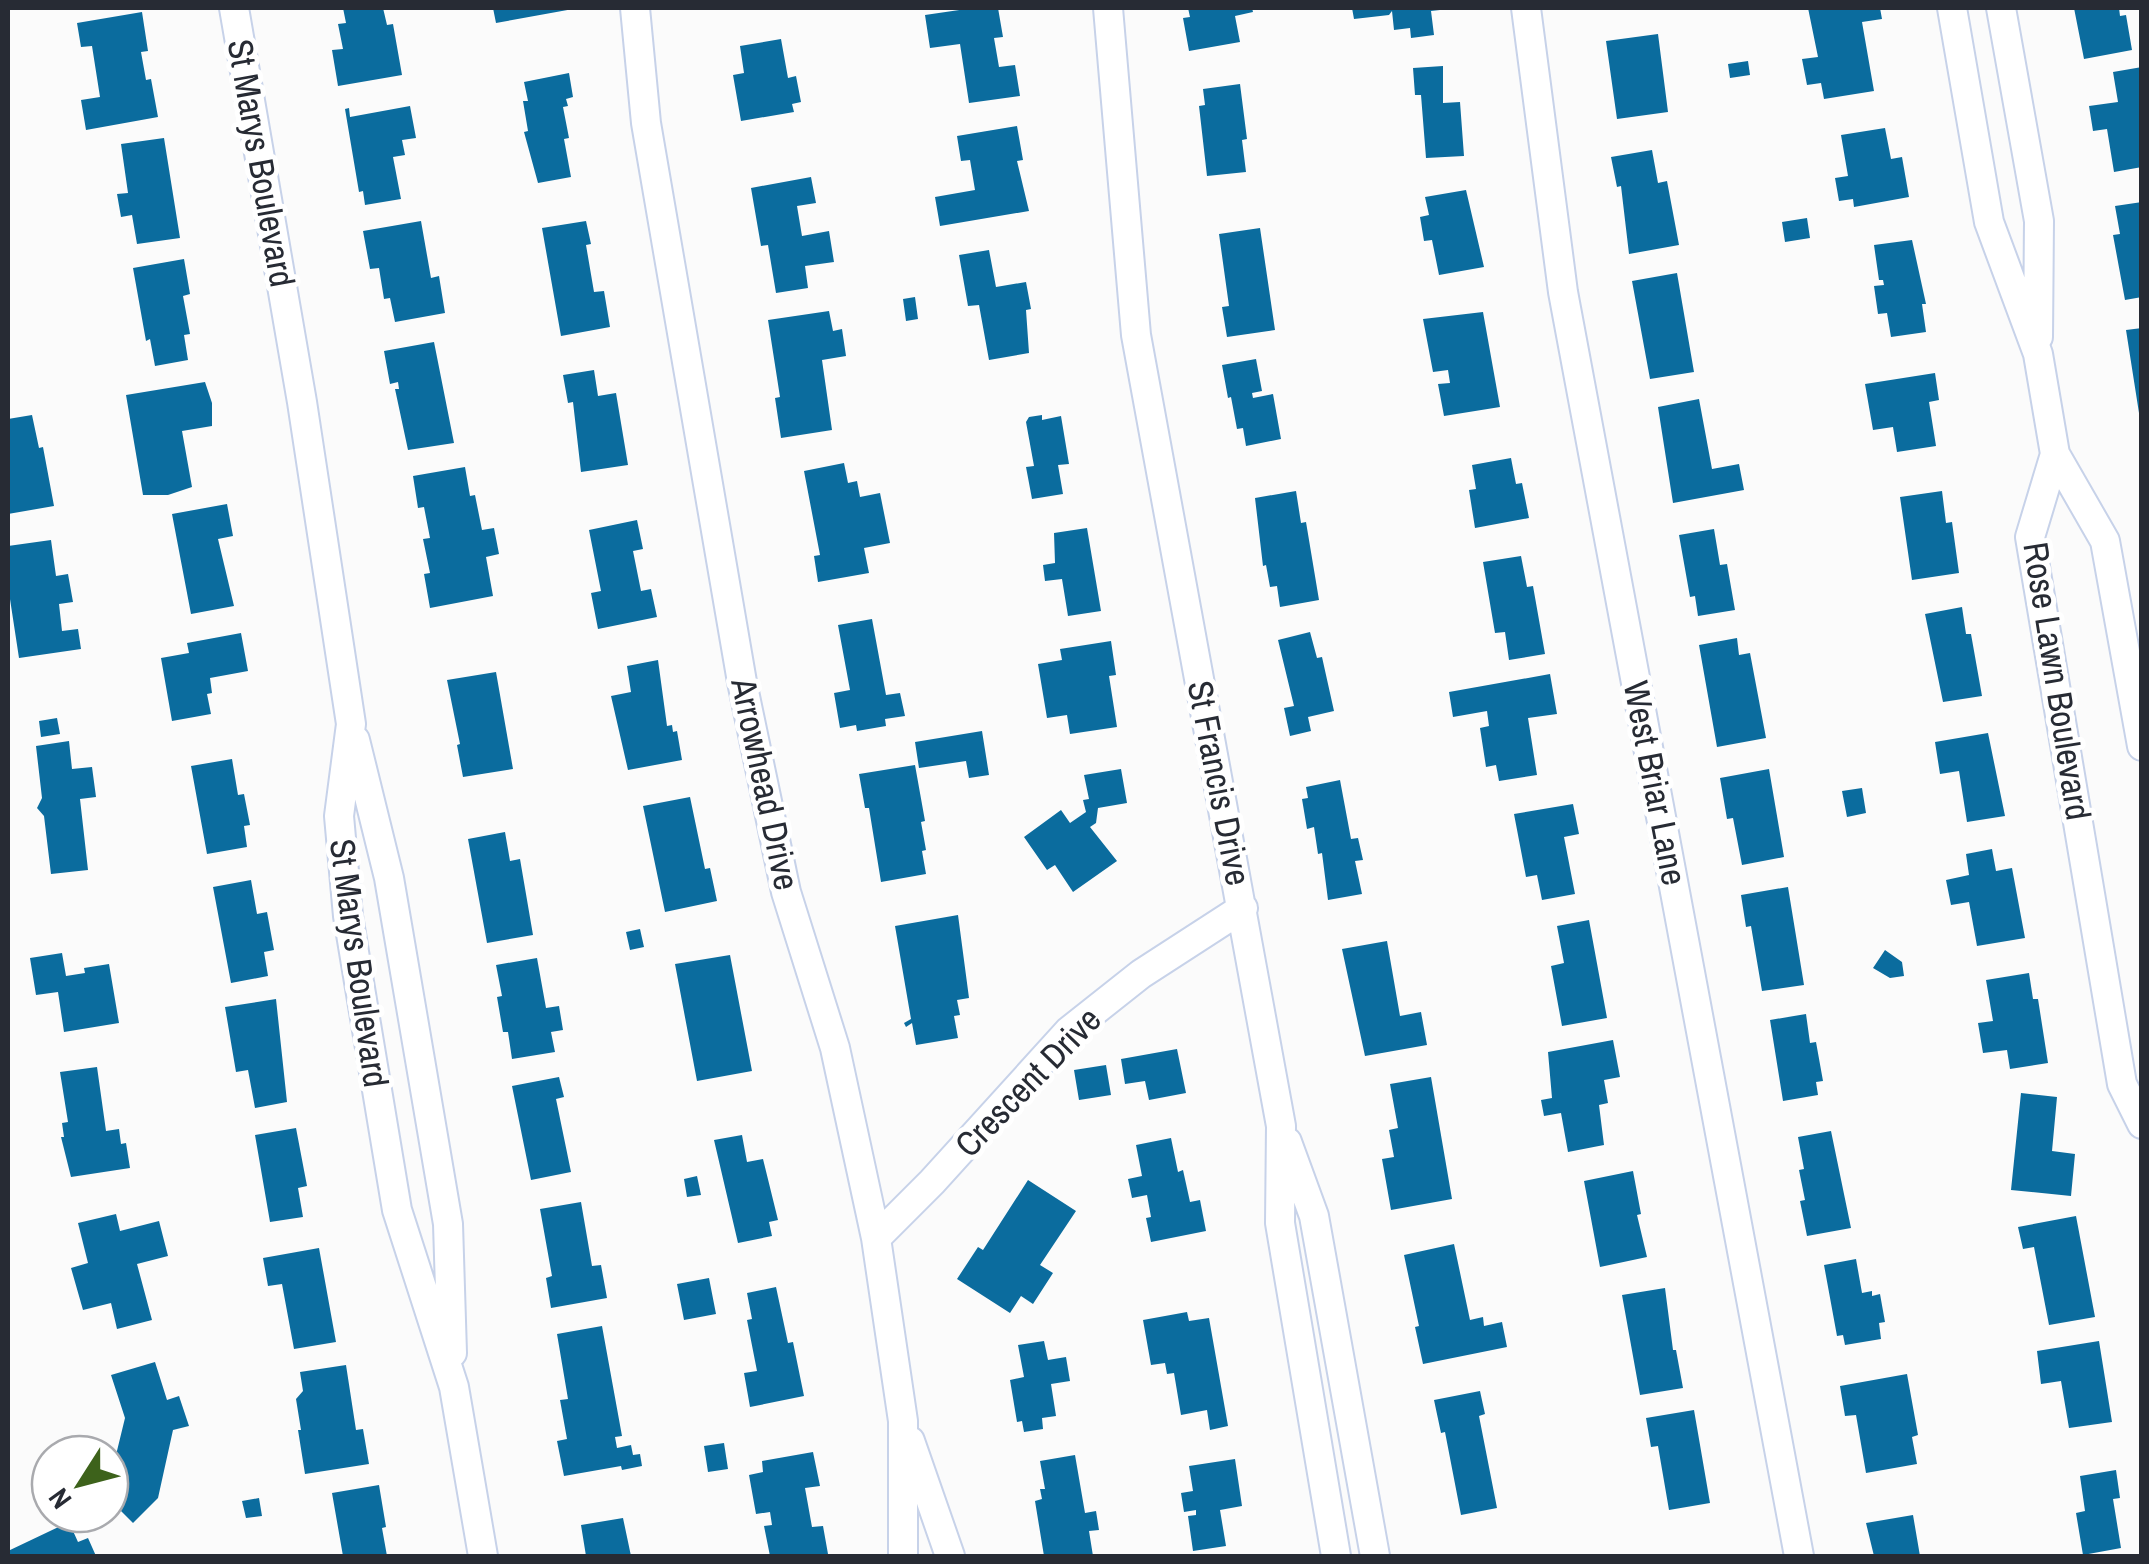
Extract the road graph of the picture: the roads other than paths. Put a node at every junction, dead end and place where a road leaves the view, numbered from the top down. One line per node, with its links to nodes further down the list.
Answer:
1 (234, 8): 9 (street, St Marys Boulevard)
2 (635, 8): 14 (street, Arrowhead Drive)
3 (1108, 8): 11 (street, St Francis Drive)
4 (1526, 8): 22 (street, West Briar Lane)
5 (1952, 8): 7 (street, Rose Lawn Boulevard)
6 (2001, 8): 7 (street)
7 (2038, 354): 8 (street, Rose Lawn Boulevard)
8 (2055, 454): 10 (street); 12 (street, Rose Lawn Boulevard)
9 (350, 724): 15 (street); 15 (street, St Marys Boulevard)
10 (2142, 746)
11 (1243, 908): 13 (street, St Francis Drive); 14 (street, Crescent Drive)
12 (2142, 1124)
13 (1281, 1126): 20 (street, St Francis Drive); 21 (street)
14 (876, 1238): 16 (street, Arrowhead Drive)
15 (454, 1387): 17 (street, St Marys Boulevard)
16 (903, 1421): 18 (street, Arrowhead Drive); 19 (street)
17 (482, 1556)
18 (904, 1556)
19 (950, 1556)
20 (1336, 1556)
21 (1375, 1556)
22 (1799, 1556)

